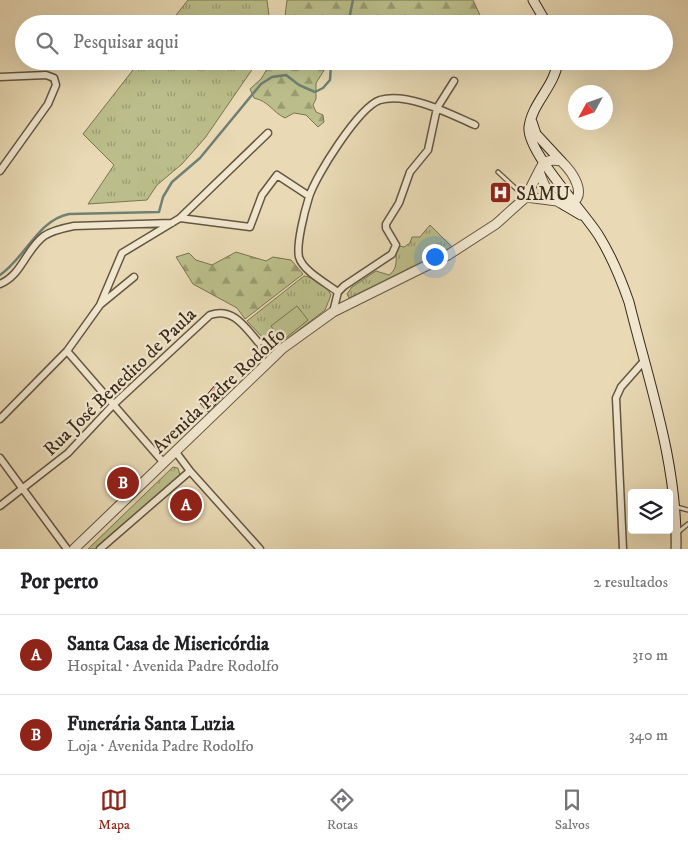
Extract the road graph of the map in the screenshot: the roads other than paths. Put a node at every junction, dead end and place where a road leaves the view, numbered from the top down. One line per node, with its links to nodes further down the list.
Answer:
1 (533, 0): 2 (street)
2 (542, 15)
3 (556, 70): 7 (street)
4 (0, 77): 12 (street)
5 (454, 81): 6 (street)
6 (437, 108): 8 (street); 15 (street); 22 (street)
7 (532, 119): 10 (street); 11 (street)
8 (475, 125)
9 (268, 133): 18 (street)
10 (561, 161): 11 (street); 17 (street)
11 (544, 162): 13 (street, Avenida Padre Rodolfo); 17 (street)
12 (0, 171)
13 (539, 171): 16 (street, Avenida Padre Rodolfo); 17 (street)
14 (498, 172): 16 (lane)
15 (309, 196): 18 (street); 22 (street)
16 (526, 197): 17 (street); 24 (street, Avenida Padre Rodolfo)
17 (565, 203): 28 (street)
18 (180, 218): 19 (street)
19 (173, 222): 21 (street); 23 (street)
20 (134, 277): 23 (street)
21 (0, 284)
22 (338, 292): 24 (street)
23 (100, 305): 27 (street)
24 (333, 312): 26 (street, Avenida Padre Rodolfo)
25 (258, 342): 26 (lane); 29 (lane); 30 (street, Rua José Benedito de Paula)
26 (283, 348): 29 (street, Avenida Padre Rodolfo)
27 (67, 351): 30 (street); 31 (street)
28 (644, 361): 38 (street); 46 (street)
29 (264, 365): 32 (street, Avenida Padre Rodolfo)
30 (113, 405): 34 (street); 36 (street, Rua José Benedito de Paula)
31 (0, 419)
32 (176, 451): 34 (street, Avenida Padre Rodolfo); 35 (street)
33 (0, 458): 36 (street)
34 (164, 463): 43 (street, Avenida Padre Rodolfo)
35 (190, 471): 44 (street); 45 (street)
36 (24, 489): 37 (street, Rua José Benedito de Paula); 42 (street)
37 (0, 506)
38 (675, 506): 39 (lane); 41 (street)
39 (688, 510)
40 (688, 524): 41 (lane)
41 (676, 533): 47 (street)
42 (67, 549)
43 (74, 549)
44 (100, 549)
45 (260, 549)
46 (623, 549)
47 (676, 549)

